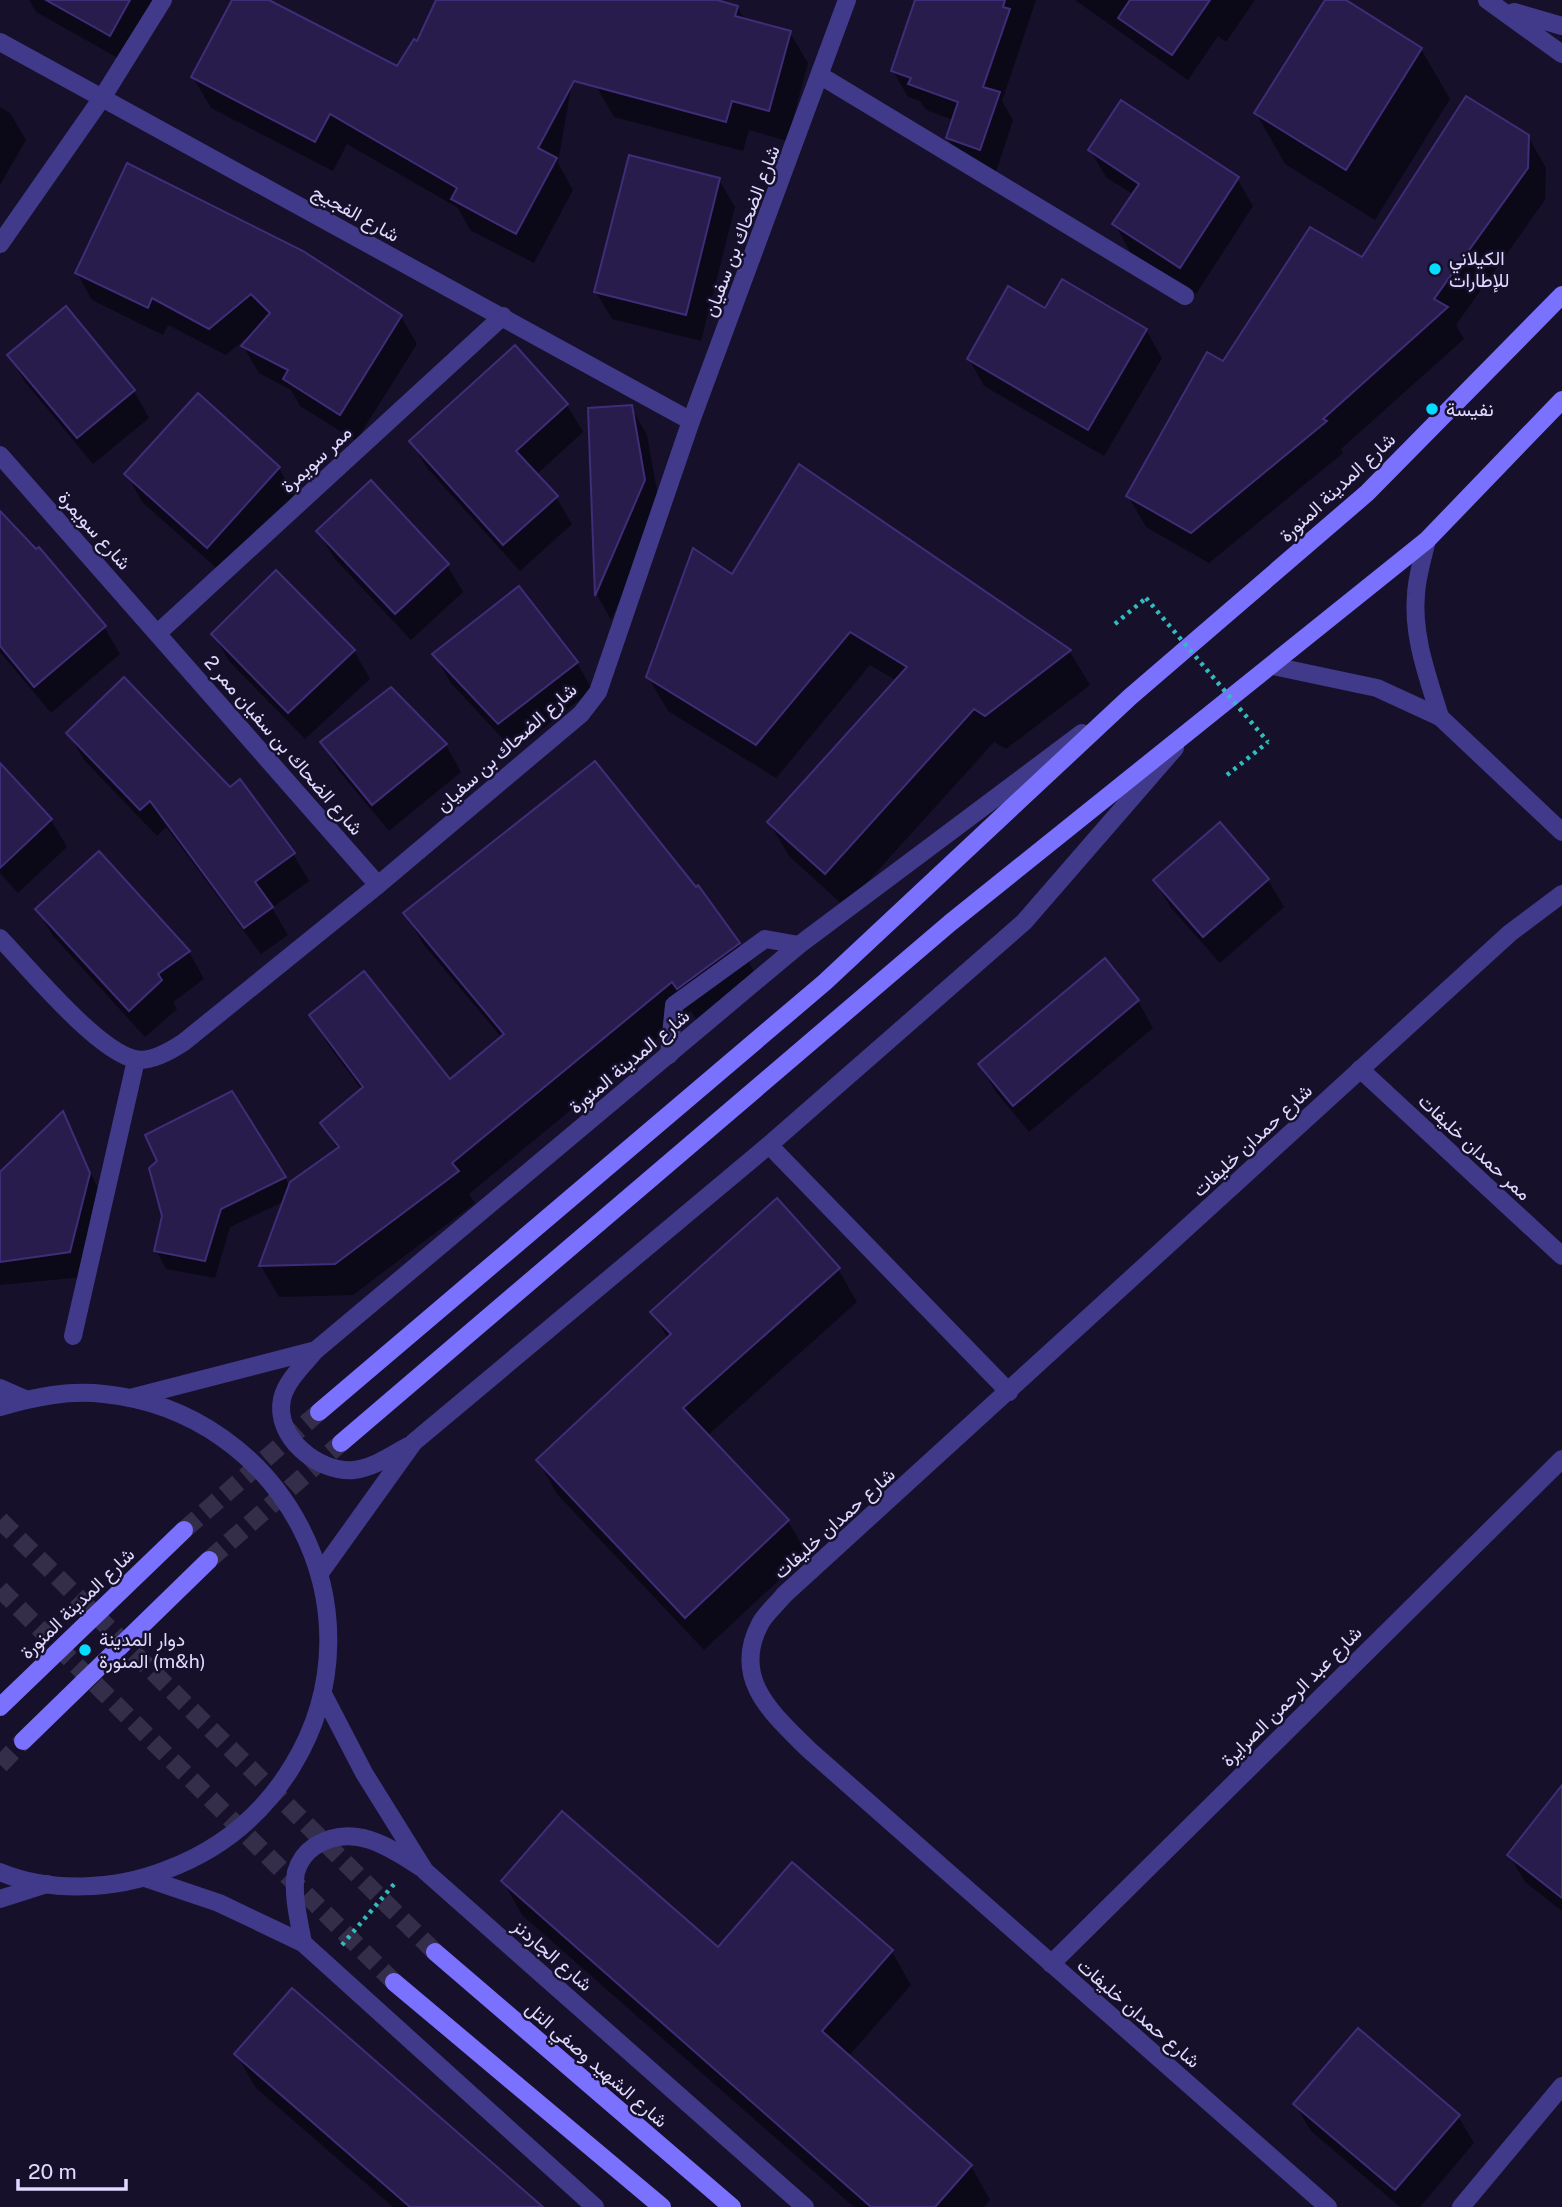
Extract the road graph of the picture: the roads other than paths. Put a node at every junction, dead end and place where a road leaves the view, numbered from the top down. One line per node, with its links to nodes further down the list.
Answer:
1 (163, 0): 9 (street)
2 (847, 0): 8 (street, شارع الضحاك بن سفيان)
3 (1487, 0): 4 (street)
4 (1504, 9): 5 (street); 7 (street)
5 (1562, 26)
6 (0, 42): 9 (street, شارع الفجيج)
7 (1562, 54)
8 (821, 76): 12 (street); 15 (street, شارع الضحاك بن سفيان)
9 (102, 98): 10 (street); 13 (street, شارع الفجيج)
10 (0, 244)
11 (1562, 295): 20 (main road, شارع المدينة المنورة)
12 (1185, 296)
13 (503, 316): 15 (street, شارع الفجيج); 18 (street, ممر سويمرة)
14 (1562, 400): 17 (main road)
15 (691, 421): 24 (street, شارع الضحاك بن سفيان)
16 (0, 456): 18 (street, شارع سويمرة)
17 (1427, 540): 19 (main road); 21 (street)
18 (159, 632): 24 (street, شارع الضحاك بن سفيان ممر 2)
19 (1273, 666): 21 (street); 22 (main road)
20 (1130, 697): 27 (street, شارع المدينة المنورة); 40 (main road, شارع المدينة المنورة)
21 (1440, 717): 23 (street)
22 (1186, 736): 31 (street); 42 (main road)
23 (1562, 832)
24 (378, 886): 29 (street, شارع الضحاك بن سفيان)
25 (1562, 894): 30 (street, شارع حمدان خليفات)
26 (0, 938): 29 (street)
27 (799, 945): 28 (street, شارع المدينة المنورة); 28 (street)
28 (669, 1055): 34 (street, شارع المدينة المنورة)
29 (136, 1060): 33 (street)
30 (1360, 1069): 32 (street, ممر حمدان خليفات); 36 (street, شارع حمدان خليفات)
31 (769, 1145): 36 (street); 41 (street)
32 (1562, 1256)
33 (73, 1336)
34 (316, 1350): 37 (street, شارع المدينة المنورة); 41 (street)
35 (0, 1388): 38 (street)
36 (1009, 1392): 57 (street, شارع حمدان خليفات)
37 (130, 1398): 38 (street); 46 (street)
38 (25, 1399): 39 (street)
39 (0, 1407)
40 (319, 1412)
41 (414, 1442): 46 (street)
42 (341, 1443)
43 (1562, 1459): 57 (street, شارع عبد الرحمن الصرايرة)
44 (184, 1530): 48 (main road, شارع المدينة المنورة)
45 (209, 1560): 49 (main road)
46 (320, 1573): 47 (street)
47 (323, 1694): 50 (street, شارع الجاردنز); 52 (street)
48 (0, 1707)
49 (23, 1741)
50 (419, 1867): 55 (street); 63 (street, شارع الجاردنز)
51 (0, 1872): 53 (street)
52 (145, 1878): 53 (street); 55 (street)
53 (47, 1884): 54 (street)
54 (0, 1899)
55 (303, 1943): 60 (street)
56 (435, 1952): 62 (main road, شارع الشهيد وصفي التل)
57 (1051, 1964): 64 (street, شارع حمدان خليفات)
58 (394, 1982): 61 (main road)
59 (1562, 2086): 65 (street)
60 (595, 2207)
61 (662, 2207)
62 (732, 2207)
63 (805, 2207)
64 (1328, 2207)
65 (1461, 2207)

